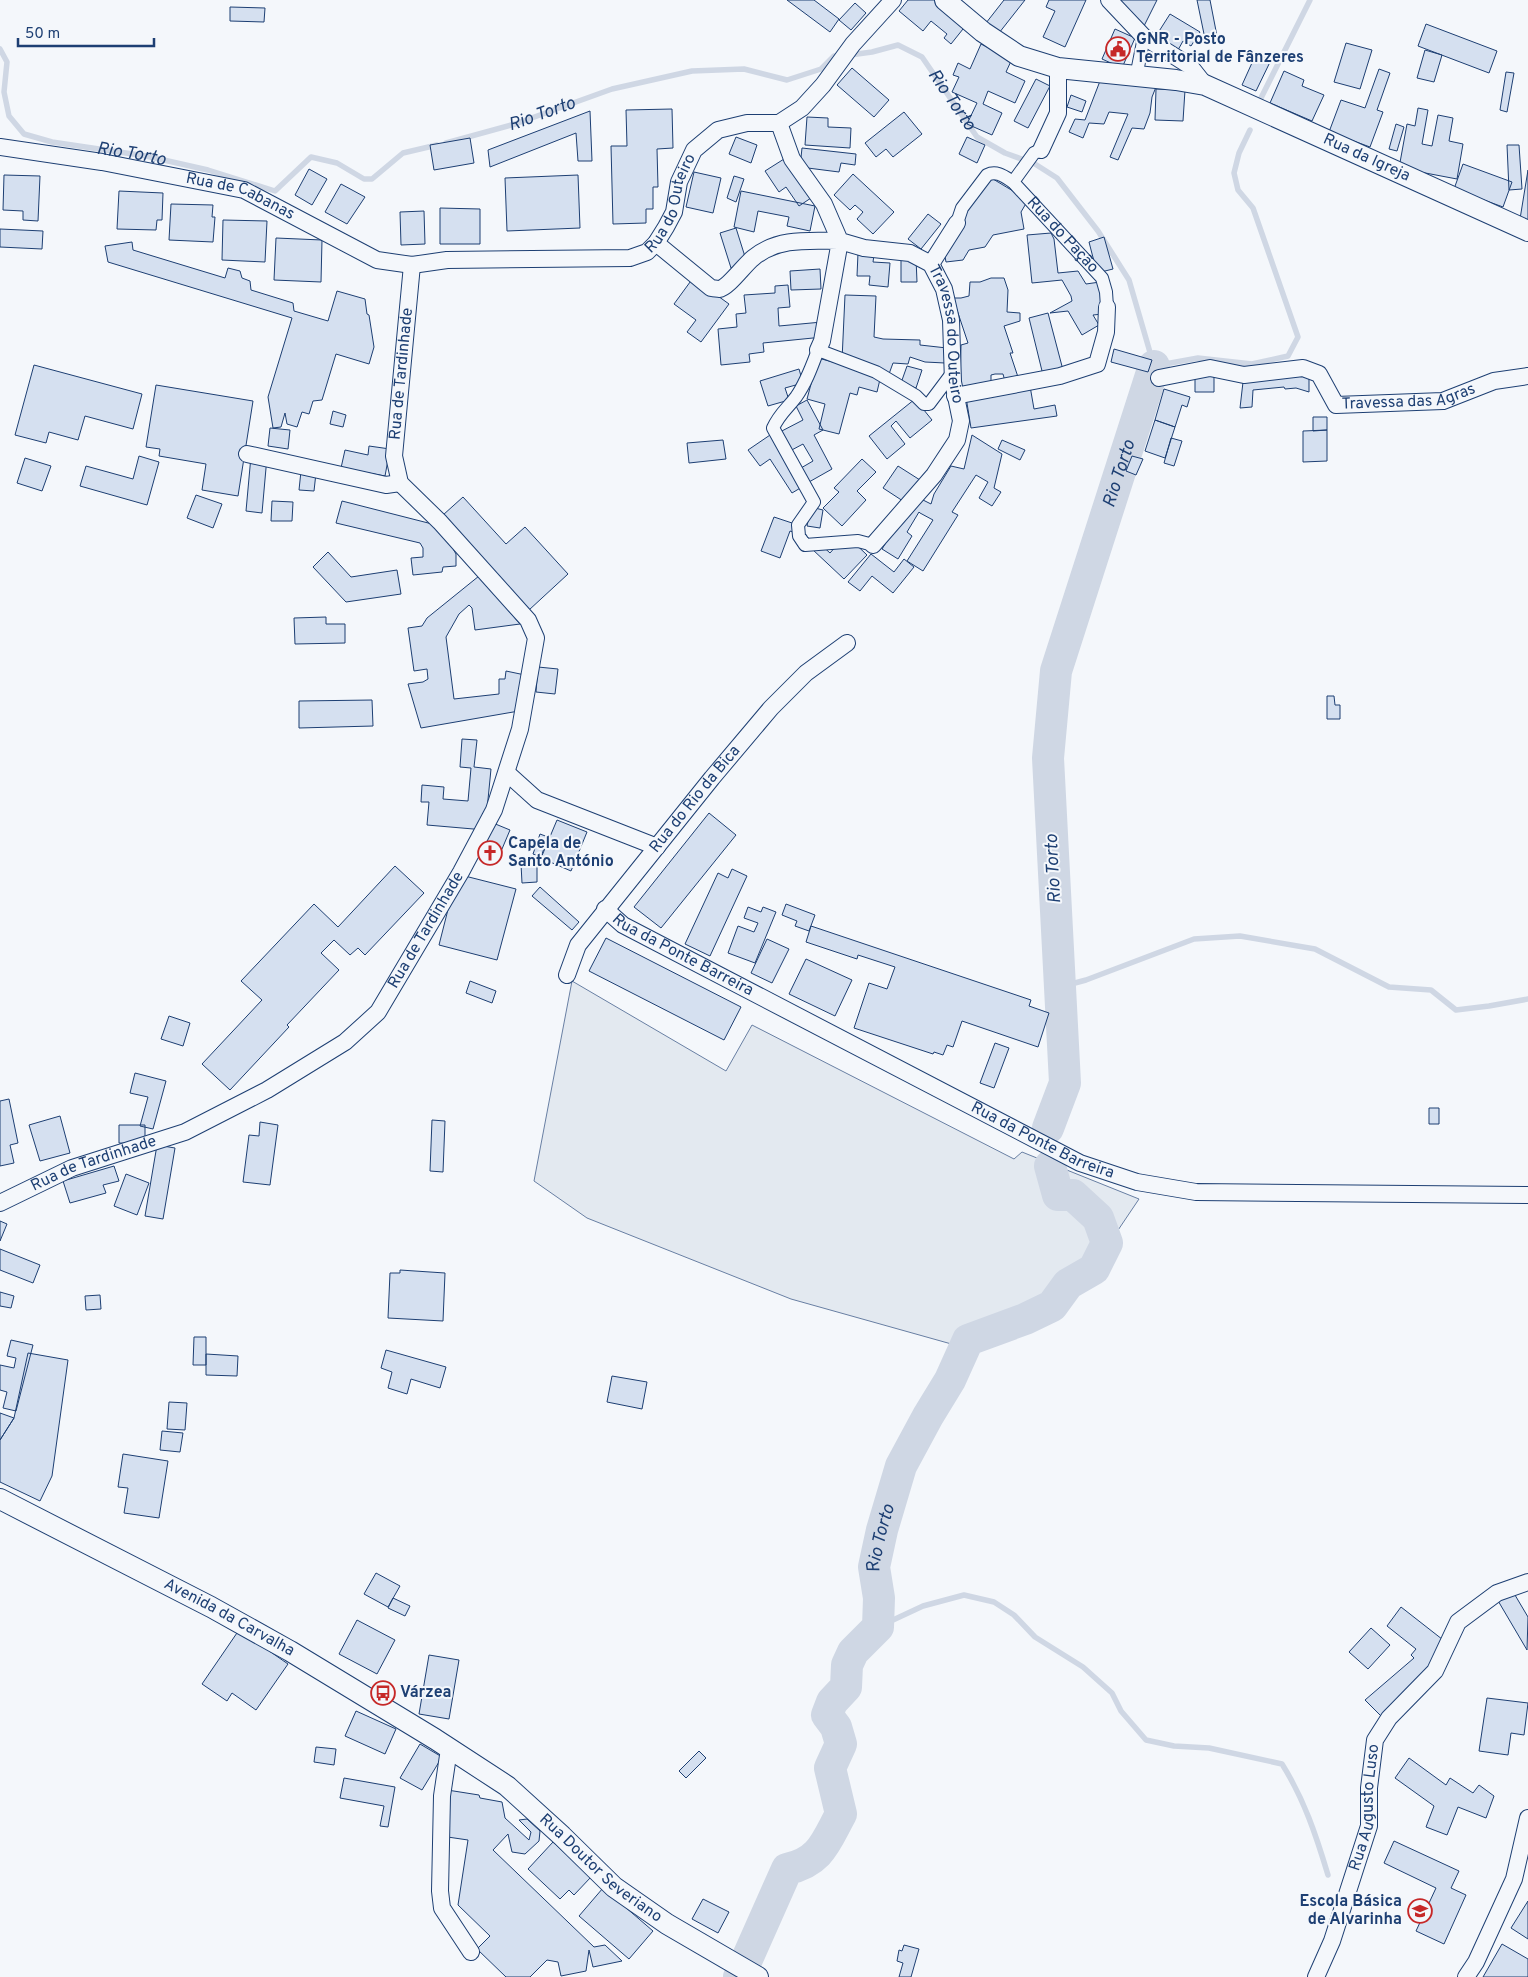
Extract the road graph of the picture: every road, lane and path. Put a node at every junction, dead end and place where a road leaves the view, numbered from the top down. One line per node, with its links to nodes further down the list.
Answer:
1 (893, 0): 8 (street)
2 (945, 0): 5 (street, Rua da Igreja)
3 (1109, 0): 4 (street)
4 (1144, 37): 6 (street); 7 (street)
5 (1058, 68): 6 (street, Rua da Igreja); 10 (street, Rua do Pação)
6 (1136, 77): 7 (street, Rua da Igreja)
7 (1205, 85): 13 (street, Rua da Igreja)
8 (779, 123): 14 (street); 15 (street, Rua do Outeiro)
9 (0, 147): 17 (street, Rua de Cabanas)
10 (1034, 156): 11 (street, Rua do Pação)
11 (1013, 182): 12 (street); 18 (street, Rua do Pação)
12 (957, 223): 16 (street)
13 (1528, 231)
14 (840, 241): 15 (street, Travessa do Outeiro); 16 (street, Travessa do Outeiro); 19 (street)
15 (656, 243): 17 (street, Rua do Outeiro)
16 (931, 264): 20 (street, Travessa do Outeiro)
17 (412, 265): 25 (street, Rua de Tardinhade)
18 (1107, 307): 23 (street, Rua do Pação)
19 (818, 350): 20 (street); 26 (street)
20 (953, 372): 23 (street, Travessa do Outeiro)
21 (1528, 376): 22 (street, Travessa das Agras)
22 (1158, 378)
23 (955, 396): 26 (street, Travessa do Outeiro)
24 (247, 454): 25 (street)
25 (400, 483): 28 (street, Rua de Tardinhade)
26 (873, 545)
27 (847, 643): 29 (street, Rua do Rio da Bica)
28 (507, 773): 29 (street); 33 (street, Rua de Tardinhade)
29 (657, 847): 30 (street, Rua do Rio da Bica)
30 (606, 909): 31 (street, Rua do Rio da Bica); 32 (street, Rua da Ponte Barreira)
31 (567, 975)
32 (1528, 1195)
33 (0, 1203)
34 (0, 1499): 36 (street, Avenida da Carvalha)
35 (1528, 1582): 40 (street, Rua Augusto Luso)
36 (449, 1749): 38 (street); 39 (street, Rua Doutor Severiano)
37 (1528, 1818): 41 (street)
38 (470, 1952)
39 (758, 1977)
40 (1316, 1977)
41 (1466, 1977)

